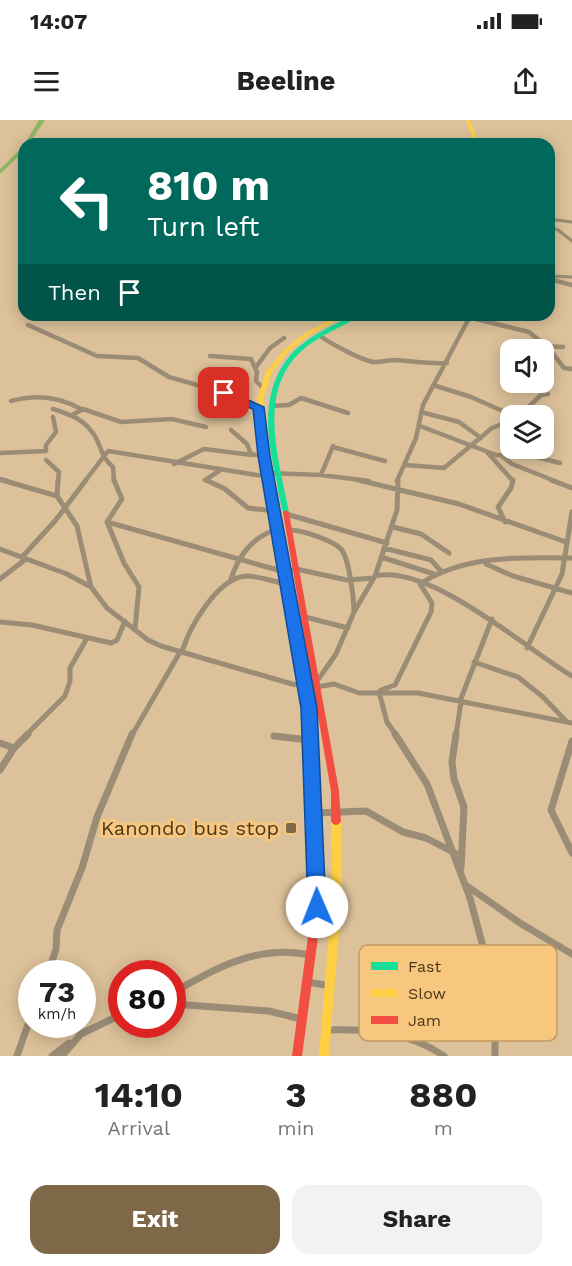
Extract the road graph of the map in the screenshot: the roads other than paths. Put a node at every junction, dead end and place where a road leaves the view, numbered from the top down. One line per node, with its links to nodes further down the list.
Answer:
1 (468, 120): 2 (main road)
2 (475, 138)
3 (555, 220): 4 (street)
4 (572, 222)
5 (555, 229): 6 (street)
6 (572, 242)
7 (572, 277): 8 (street)
8 (555, 278)
9 (555, 280): 10 (street)
10 (572, 285)
11 (330, 321): 27 (main road)
12 (347, 321): 16 (main road)
13 (468, 321): 23 (street)
14 (488, 321): 18 (street)
15 (28, 325): 32 (street)
16 (320, 336): 23 (street); 31 (main road)
17 (284, 338): 24 (street)
18 (538, 339)
19 (554, 347): 20 (street)
20 (562, 348)
21 (210, 356): 24 (street)
22 (554, 356): 25 (street)
23 (447, 363): 26 (street)
24 (256, 367): 27 (street)
25 (572, 369)
26 (434, 385): 35 (street); 36 (street)
27 (262, 387): 32 (main road)
28 (548, 394): 30 (street)
29 (11, 401): 34 (street)
30 (531, 405)
31 (271, 406): 37 (street); 61 (main road)
32 (258, 407): 51 (main road)
33 (53, 409): 38 (street)
34 (81, 409): 38 (street); 42 (street)
35 (500, 411)
36 (421, 412): 41 (street); 44 (street)
37 (348, 413)
38 (72, 414): 52 (street)
39 (53, 417): 48 (street)
40 (500, 425): 44 (street)
41 (420, 426): 46 (street); 59 (street)
42 (206, 427)
43 (231, 430): 49 (street)
44 (481, 438): 46 (street)
45 (334, 446): 56 (street); 63 (street)
46 (472, 446): 47 (street); 59 (street)
47 (487, 452): 50 (street); 73 (street)
48 (0, 453)
49 (252, 455): 51 (street); 58 (street)
50 (500, 455)
51 (264, 456): 62 (main road)
52 (102, 457): 58 (street); 68 (street); 72 (street)
53 (46, 459): 67 (street)
54 (506, 459): 65 (street)
55 (546, 459): 57 (street)
56 (385, 461)
57 (560, 463)
58 (174, 464): 60 (street)
59 (405, 465): 66 (street)
60 (219, 471): 62 (street); 69 (street)
61 (280, 472): 62 (street); 63 (street); 71 (main road)
62 (268, 475): 69 (main road)
63 (321, 475): 66 (street)
64 (0, 479): 67 (street)
65 (572, 488)
66 (395, 489): 73 (street); 74 (street)
67 (57, 496): 68 (street)
68 (64, 508): 83 (street); 97 (street)
69 (274, 512): 75 (main road)
70 (572, 512): 77 (street)
71 (286, 514): 76 (main road); 78 (street)
72 (107, 522): 81 (street); 106 (street)
73 (505, 522): 77 (street)
74 (393, 527): 78 (street); 80 (street)
75 (277, 530): 81 (street); 89 (main road)
76 (289, 530): 87 (main road); 93 (street)
77 (568, 539): 84 (street)
78 (386, 545): 82 (street); 88 (street)
79 (0, 549): 83 (street)
80 (449, 553)
81 (240, 557): 89 (street); 94 (street)
82 (381, 557): 90 (street); 91 (street)
83 (24, 558): 92 (street); 97 (street)
84 (563, 558): 85 (street); 86 (street); 98 (street)
85 (572, 558)
86 (482, 563): 88 (street); 98 (street)
87 (296, 569): 89 (street); 93 (street); 101 (main road)
88 (441, 571): 90 (street)
89 (285, 572): 95 (main road)
90 (434, 574): 96 (street)
91 (375, 577): 93 (street); 96 (street); 100 (street)
92 (0, 579)
93 (351, 580): 100 (street)
94 (230, 582): 95 (street); 109 (street)
95 (286, 584): 112 (main road)
96 (420, 584): 102 (street); 114 (street)
97 (91, 587): 103 (street)
98 (557, 588): 99 (street); 108 (street)
99 (572, 593)
100 (354, 612): 105 (street)
101 (305, 617): 105 (street); 113 (main road)
102 (492, 619): 108 (street); 110 (street)
103 (125, 621): 106 (street); 107 (street)
104 (0, 622): 107 (street)
105 (348, 628): 113 (street)
106 (135, 629): 109 (street)
107 (87, 638): 121 (street)
108 (527, 648): 111 (street)
109 (181, 652): 112 (street); 134 (street)
110 (474, 662): 115 (street); 116 (street)
111 (572, 676)
112 (305, 684): 113 (street); 118 (main road)
113 (316, 685): 114 (street); 123 (main road)
114 (376, 692): 115 (street); 126 (street)
115 (460, 702): 116 (street); 127 (street)
116 (570, 723)
117 (274, 736): 118 (street)
118 (309, 740): 124 (main road)
119 (572, 741): 125 (street)
120 (0, 743): 121 (street)
121 (14, 748): 122 (street)
122 (0, 770)
123 (336, 812): 124 (street); 126 (street); 137 (main road)
124 (315, 813): 133 (main road)
125 (572, 852)
126 (455, 853): 127 (street)
127 (460, 870): 128 (street)
128 (465, 885): 129 (street); 130 (street)
129 (482, 945)
130 (557, 945)
131 (557, 945): 132 (street)
132 (572, 954)
133 (312, 955): 135 (main road); 136 (street)
134 (52, 960)
135 (308, 982): 137 (street); 140 (main road)
136 (186, 985)
137 (332, 987): 142 (main road)
138 (186, 1005): 140 (street)
139 (108, 1020): 144 (street)
140 (303, 1020): 149 (main road)
141 (359, 1028): 142 (street)
142 (327, 1030): 150 (main road)
143 (23, 1038): 146 (street)
144 (73, 1041): 147 (street); 148 (street)
145 (420, 1041): 151 (street)
146 (17, 1056)
147 (52, 1056)
148 (62, 1056)
149 (297, 1056)
150 (324, 1056)
151 (444, 1056)

